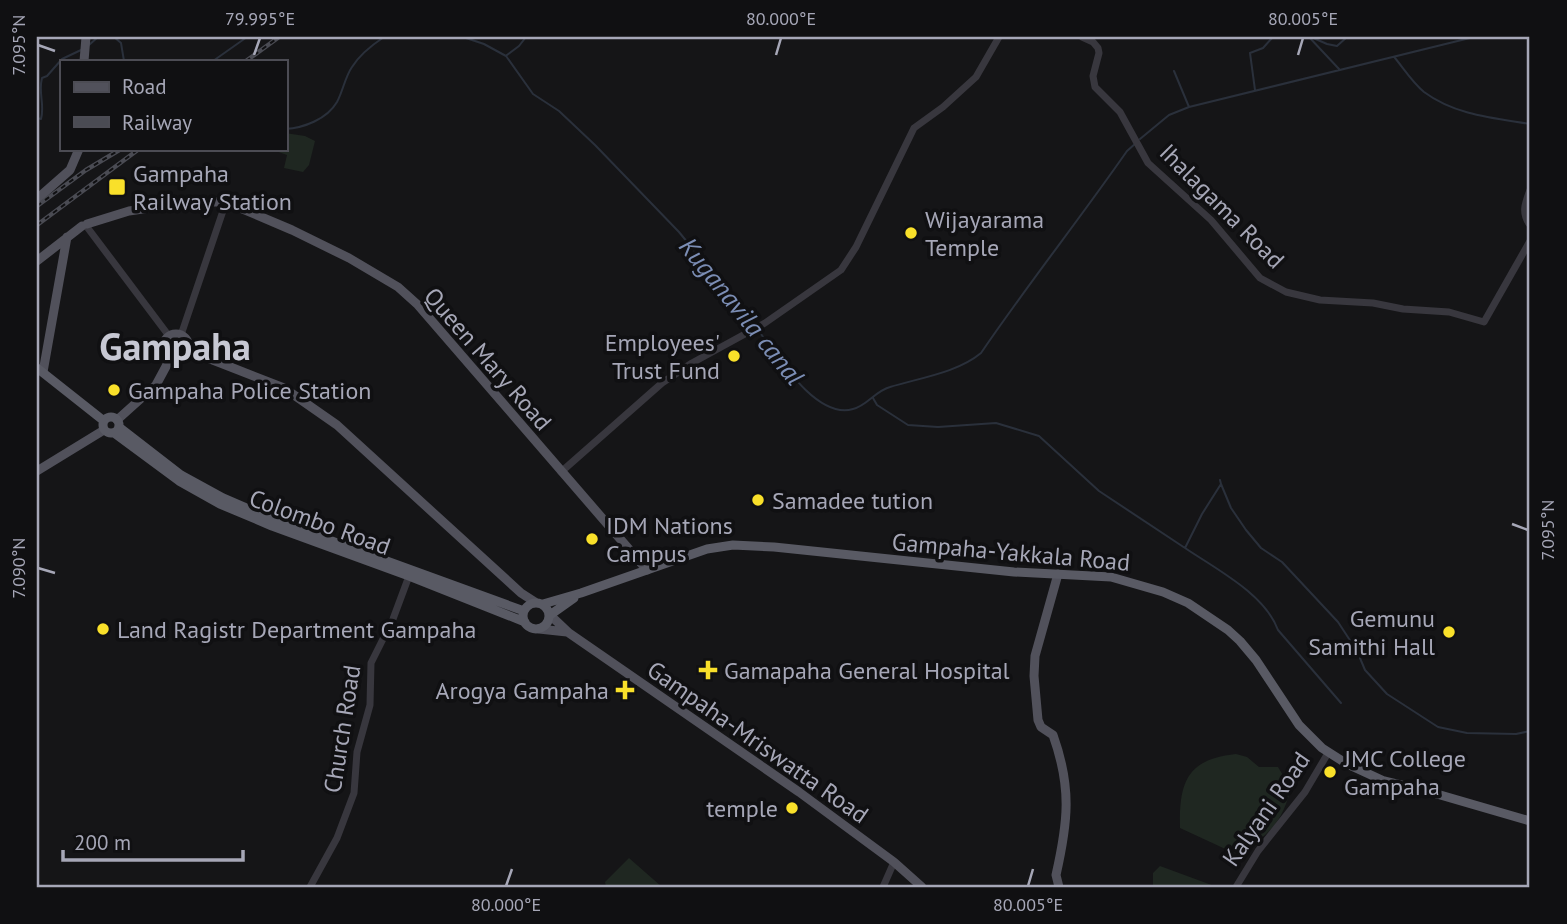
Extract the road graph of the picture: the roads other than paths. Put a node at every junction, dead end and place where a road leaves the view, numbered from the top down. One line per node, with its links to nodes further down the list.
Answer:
1 (86, 37): 4 (main road)
2 (999, 37): 24 (street)
3 (1082, 37): 12 (street, Ihalagama Road)
4 (84, 60)
5 (79, 150): 7 (main road)
6 (1530, 190): 9 (street)
7 (37, 199)
8 (226, 202): 10 (main road); 14 (street); 24 (main road, Queen Mary Road)
9 (1530, 225)
10 (86, 226): 11 (main road); 15 (street)
11 (66, 237): 13 (main road); 20 (main road)
12 (1530, 241)
13 (37, 261)
14 (181, 335): 15 (main road); 16 (main road)
15 (169, 336): 19 (main road)
16 (189, 347): 17 (main road); 18 (main road)
17 (205, 356): 18 (main road); 28 (main road)
18 (185, 357): 19 (main road)
19 (170, 359): 22 (main road)
20 (40, 370): 21 (highway)
21 (104, 425): 22 (highway, Colombo Road); 22 (highway); 23 (main road)
22 (117, 427): 26 (highway, Colombo Road)
23 (37, 471)
24 (561, 472): 25 (main road, Queen Mary Road)
25 (647, 570): 27 (highway, Gampaha-Yakkala Road); 29 (highway, Gampaha-Yakkala Road)
26 (411, 573): 31 (highway, Colombo Road); 33 (highway, Colombo Road); 39 (street, Church Road)
27 (1058, 574): 36 (highway, Gampaha-Yakkala Road); 42 (main road)
28 (521, 593): 30 (main road); 31 (main road)
29 (581, 593): 30 (highway, Gampaha-Yakkala Road); 32 (highway, Gampaha-Yakkala Road)
30 (539, 603): 31 (highway); 32 (highway)
31 (524, 610): 33 (highway)
32 (550, 615): 34 (highway); 35 (main road, Gampaha-Mriswatta Road)
33 (525, 622): 34 (highway)
34 (539, 629): 35 (main road, Gampaha-Mriswatta Road)
35 (569, 633): 38 (main road, Gampaha-Mriswatta Road)
36 (1328, 753): 37 (highway, Gampaha-Yakkala Road); 43 (street, Kalyani Road)
37 (1530, 821)
38 (894, 862): 40 (street); 41 (main road, Gampaha-Mriswatta Road)
39 (310, 887)
40 (883, 887)
41 (922, 887)
42 (1059, 887)
43 (1236, 887)

